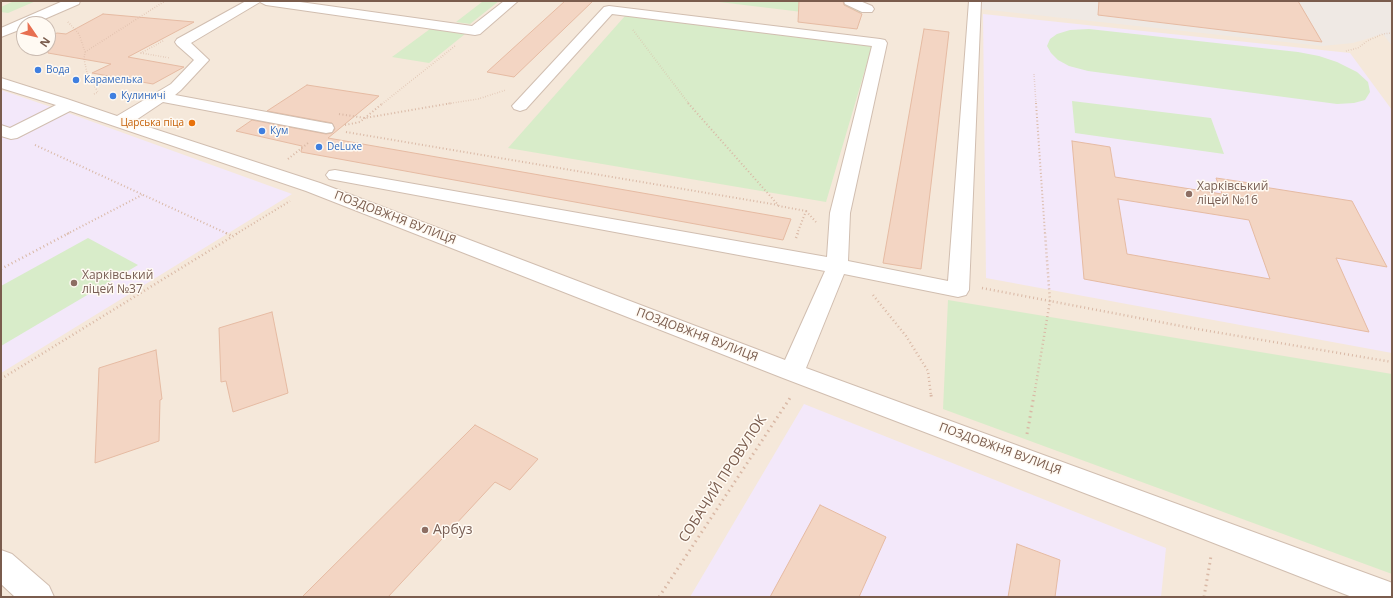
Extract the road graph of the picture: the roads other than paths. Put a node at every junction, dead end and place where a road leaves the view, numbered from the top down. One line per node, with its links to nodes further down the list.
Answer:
1 (74, 1): 8 (street)
2 (255, 1): 10 (street)
3 (266, 1): 4 (street)
4 (512, 1)
5 (850, 1): 7 (street)
6 (975, 1): 17 (street)
7 (866, 9)
8 (1, 33)
9 (1, 83): 11 (street, ПОЗДОВЖНЯ ВУЛИЦЯ)
10 (161, 97): 13 (street); 14 (street)
11 (69, 105): 13 (street, ПОЗДОВЖНЯ ВУЛИЦЯ); 15 (street)
12 (520, 106): 17 (street)
13 (117, 122): 18 (street, ПОЗДОВЖНЯ ВУЛИЦЯ)
14 (326, 128)
15 (6, 132)
16 (335, 175): 17 (street)
17 (844, 262): 18 (street)
18 (792, 372): 21 (street, ПОЗДОВЖНЯ ВУЛИЦЯ)
19 (1, 564): 20 (street)
20 (38, 597)
21 (1390, 597)

